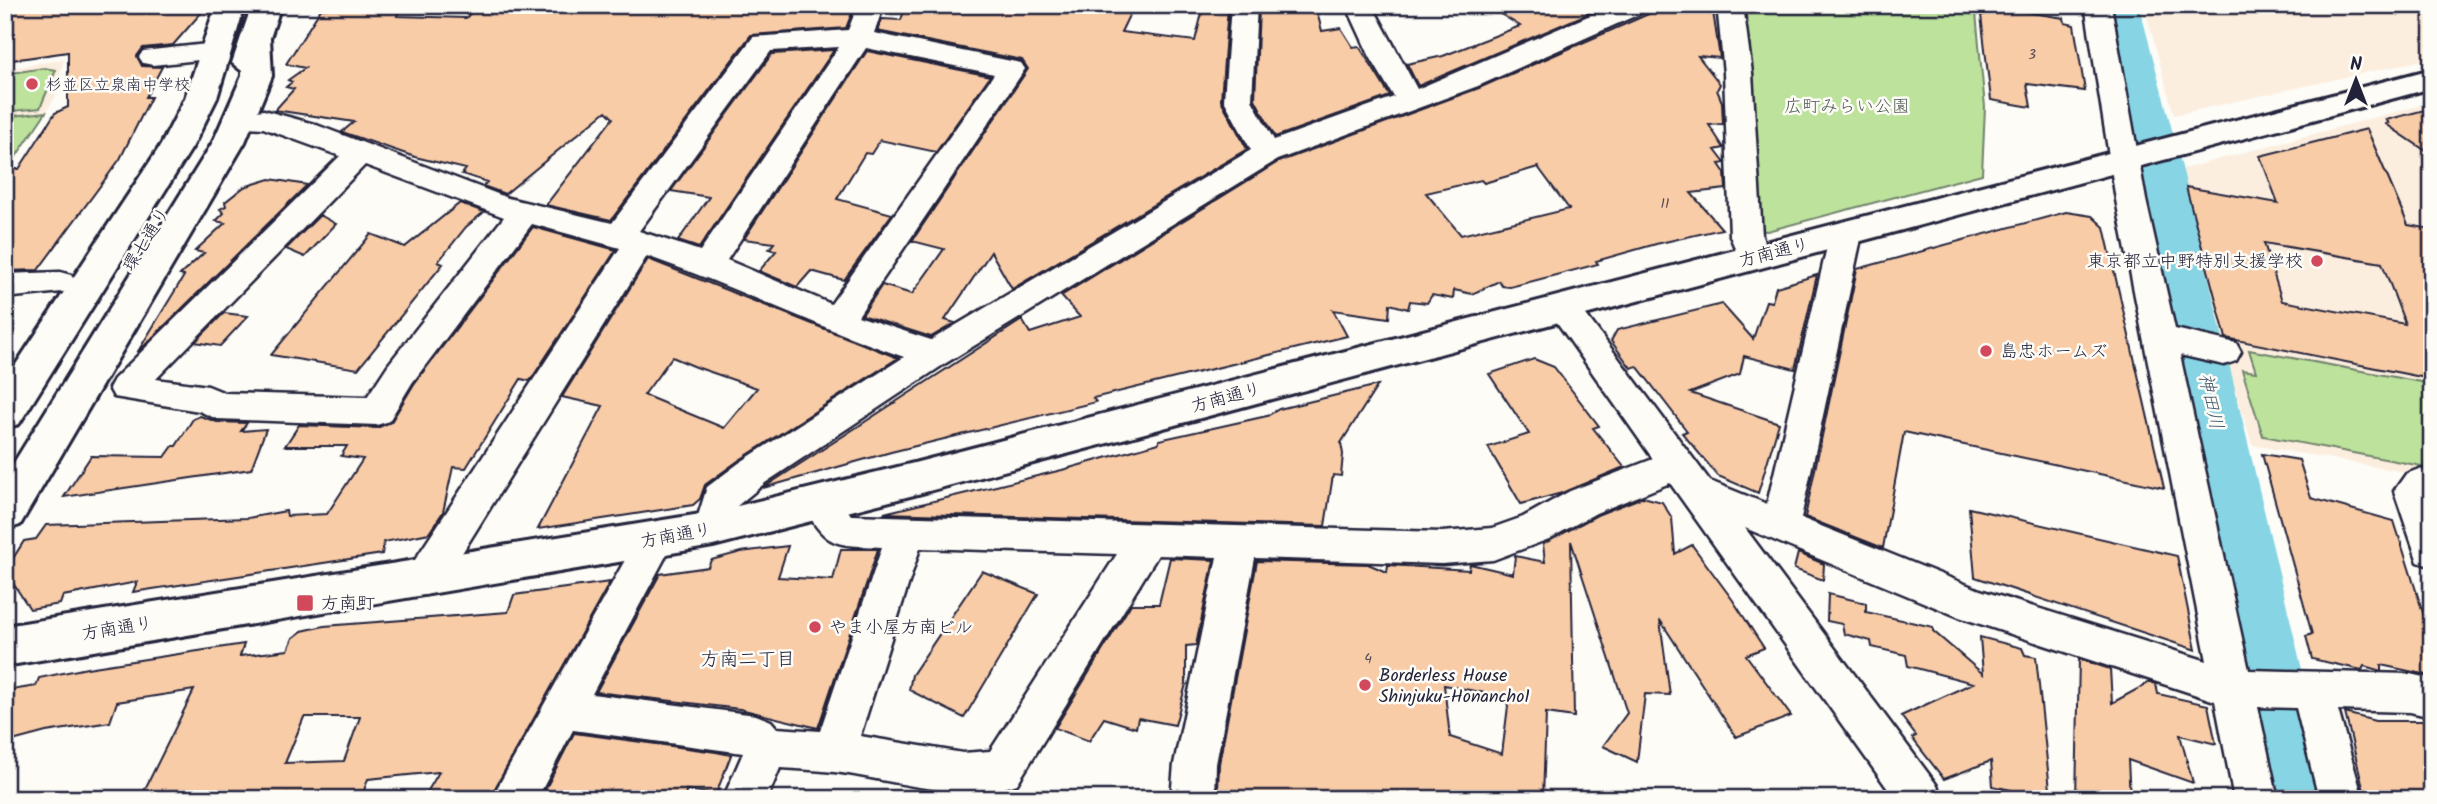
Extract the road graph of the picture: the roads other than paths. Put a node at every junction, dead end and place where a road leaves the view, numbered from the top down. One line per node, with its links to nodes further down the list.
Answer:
1 (267, 5): 10 (main road, 環七通り)
2 (871, 5): 9 (street)
3 (1244, 5): 15 (street)
4 (1359, 5): 13 (street)
5 (1637, 5): 13 (street)
6 (1730, 5): 21 (street)
7 (2098, 5): 17 (street)
8 (220, 30): 11 (street); 23 (main road); 31 (main road, 環七通り)
9 (859, 38): 20 (street); 22 (street); 26 (street)
10 (257, 40): 14 (main road); 32 (main road, 環七通り)
11 (153, 57)
12 (2432, 78): 17 (main road, 方南通り)
13 (1411, 102): 15 (street)
14 (240, 120): 16 (street); 36 (main road)
15 (1267, 153): 29 (street)
16 (359, 154): 18 (street); 18 (street)
17 (2131, 156): 19 (main road, 方南通り); 27 (street)
18 (524, 213): 20 (street)
19 (1846, 234): 21 (main road, 方南通り); 37 (street)
20 (629, 239): 22 (street); 44 (street)
21 (1753, 257): 25 (main road, 方南通り)
22 (707, 265): 26 (street)
23 (60, 283): 24 (street); 30 (main road)
24 (5, 286)
25 (1563, 308): 33 (street); 35 (main road, 方南通り)
26 (837, 321): 29 (street)
27 (2169, 340): 28 (street); 46 (street)
28 (2224, 352)
29 (934, 354): 38 (street)
30 (5, 365)
31 (5, 413)
32 (5, 463)
33 (1685, 478): 37 (street); 42 (street); 55 (street)
34 (2432, 487): 43 (street)
35 (821, 503): 38 (main road, 方南通り); 39 (street)
36 (5, 513)
37 (1781, 525): 46 (street)
38 (713, 529): 41 (main road, 方南通り)
39 (906, 533): 40 (street); 51 (street)
40 (1149, 537): 42 (street); 51 (street)
41 (656, 539): 44 (main road, 方南通り); 49 (street)
42 (1239, 541): 54 (street)
43 (2432, 551)
44 (425, 578): 45 (main road, 方南通り)
45 (5, 646)
46 (2239, 689): 47 (street); 56 (street)
47 (2306, 692): 48 (street); 57 (street)
48 (2432, 698)
49 (564, 710): 50 (street); 52 (street)
50 (767, 747): 51 (street); 53 (street)
51 (834, 752)
52 (513, 799)
53 (745, 799)
54 (1194, 799)
55 (1921, 799)
56 (2256, 799)
57 (2341, 799)

